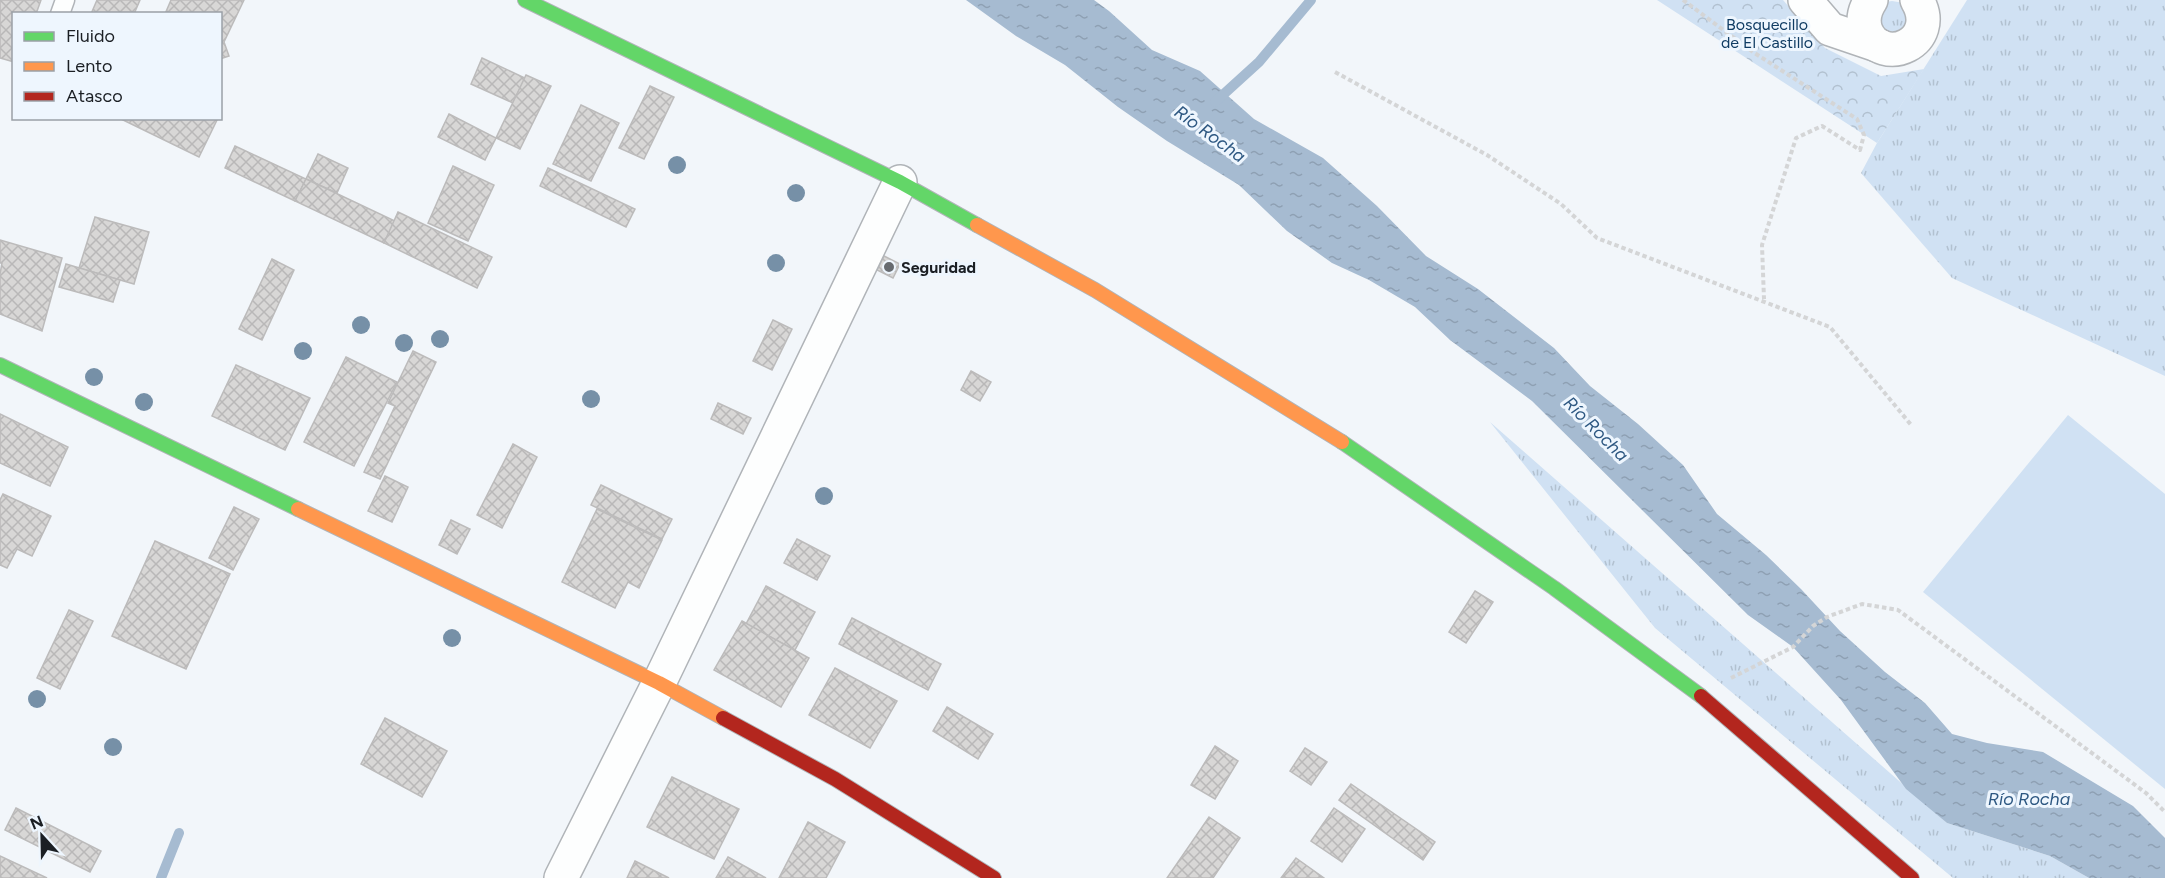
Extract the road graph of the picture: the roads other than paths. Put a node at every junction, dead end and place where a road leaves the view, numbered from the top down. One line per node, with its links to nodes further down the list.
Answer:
1 (525, 0): 6 (street)
2 (1805, 0): 5 (street)
3 (1871, 0): 5 (street)
4 (1917, 0): 5 (street)
5 (1880, 46)
6 (900, 182): 8 (street); 11 (street)
7 (0, 364): 8 (street)
8 (659, 683): 9 (street); 10 (street)
9 (561, 878)
10 (994, 878)
11 (1912, 878)

